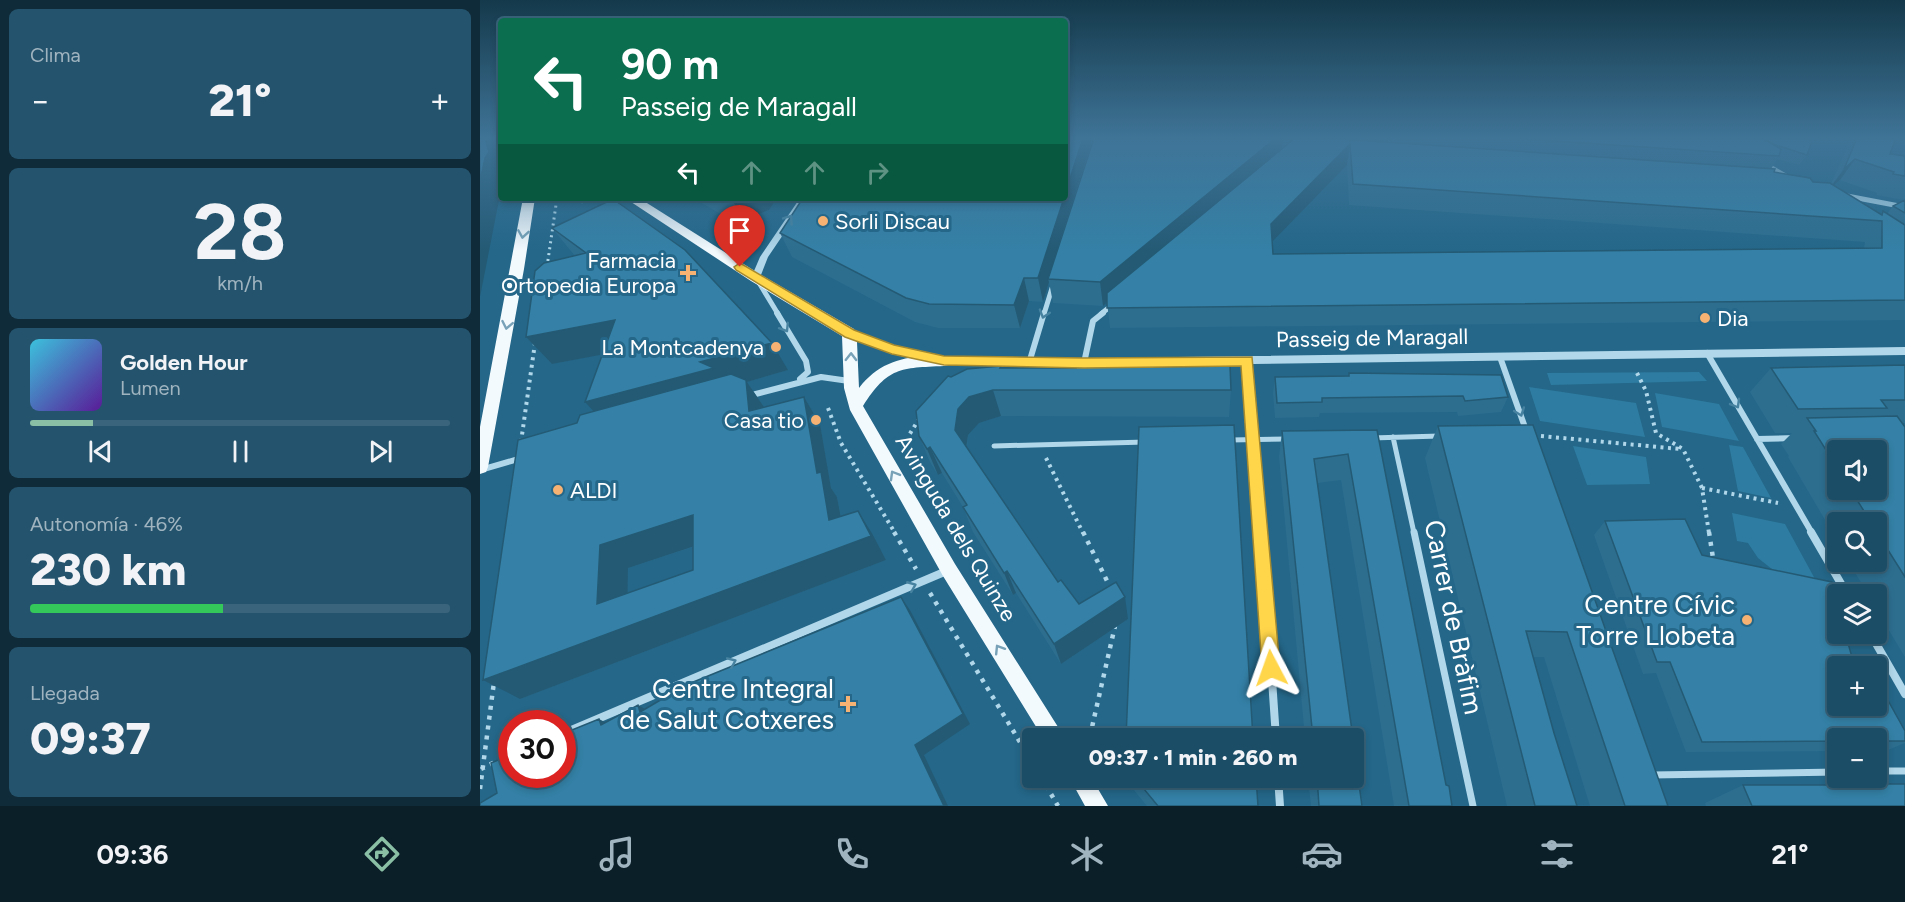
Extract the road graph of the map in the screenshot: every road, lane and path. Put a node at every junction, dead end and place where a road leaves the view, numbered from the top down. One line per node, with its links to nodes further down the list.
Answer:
1 (1785, 176): 2 (street)
2 (1797, 183)
3 (1838, 194): 8 (street)
4 (529, 201): 46 (main road, one-way to 46)
5 (557, 201): 9 (path)
6 (636, 201): 10 (main road, Passeig de Maragall)
7 (802, 201): 10 (street, one-way to 7)
8 (1905, 207)
9 (546, 275)
10 (756, 278): 13 (main road, Passeig de Maragall); 24 (street, one-way to 24)
11 (1053, 283): 20 (street, one-way to 20)
12 (1120, 298): 21 (street)
13 (849, 333): 18 (street, Passeig de Maragall); 23 (main road, Avinguda dels Quinze, one-way to 13)
14 (535, 339): 45 (path)
15 (1905, 351): 16 (street, Passeig de Maragall)
16 (1707, 353): 17 (street, Passeig de Maragall); 35 (street, one-way to 35)
17 (1500, 357): 19 (street, Passeig de Maragall); 29 (street, one-way to 29)
18 (944, 361): 20 (street, Passeig de Maragall); 26 (main road)
19 (1247, 361): 21 (street, Passeig de Maragall); 37 (street)
20 (1029, 363): 21 (street, Passeig de Maragall)
21 (1084, 363)
22 (1637, 373): 43 (path)
23 (850, 381): 24 (street); 26 (main road, Avinguda dels Quinze)
24 (795, 382): 25 (street)
25 (738, 399)
26 (855, 406): 50 (main road, Avinguda dels Quinze, one-way to 26)
27 (919, 419): 36 (path)
28 (1517, 435): 29 (street)
29 (1528, 435): 42 (street); 43 (path)
30 (1449, 436): 31 (street)
31 (1393, 437): 32 (street); 76 (street, Carrer de Bràfim)
32 (1358, 438)
33 (1801, 438): 35 (street)
34 (1300, 439): 37 (street)
35 (1757, 439): 48 (street)
36 (906, 440)
37 (1254, 440): 38 (street); 60 (street)
38 (1218, 441)
39 (1159, 442): 40 (street)
40 (1040, 445): 41 (street); 52 (path)
41 (994, 446)
42 (1532, 446)
43 (1683, 449): 47 (path)
44 (527, 457): 45 (street)
45 (519, 459): 46 (street)
46 (480, 469)
47 (1702, 488): 48 (path); 49 (path)
48 (1796, 507): 51 (street)
49 (1725, 562)
50 (949, 570): 57 (street, one-way to 50); 58 (main road, Avinguda dels Quinze, one-way to 50)
51 (1841, 584)
52 (1114, 595)
53 (1117, 617): 59 (path)
54 (1876, 644): 56 (street)
55 (495, 673): 63 (path)
56 (1905, 694)
57 (576, 728)
58 (1049, 728)
59 (1092, 728)
60 (1275, 728)
61 (495, 762): 63 (path)
62 (1648, 764): 67 (street)
63 (481, 768): 72 (path)
64 (1887, 771): 65 (street)
65 (1905, 771)
66 (1827, 772): 67 (street)
67 (1652, 775): 68 (street)
68 (1656, 786)
69 (1047, 788): 73 (path)
70 (1086, 788): 74 (main road)
71 (1279, 788): 75 (street)
72 (480, 789)
73 (1058, 806)
74 (1097, 806)
75 (1280, 806)
76 (1473, 806)

